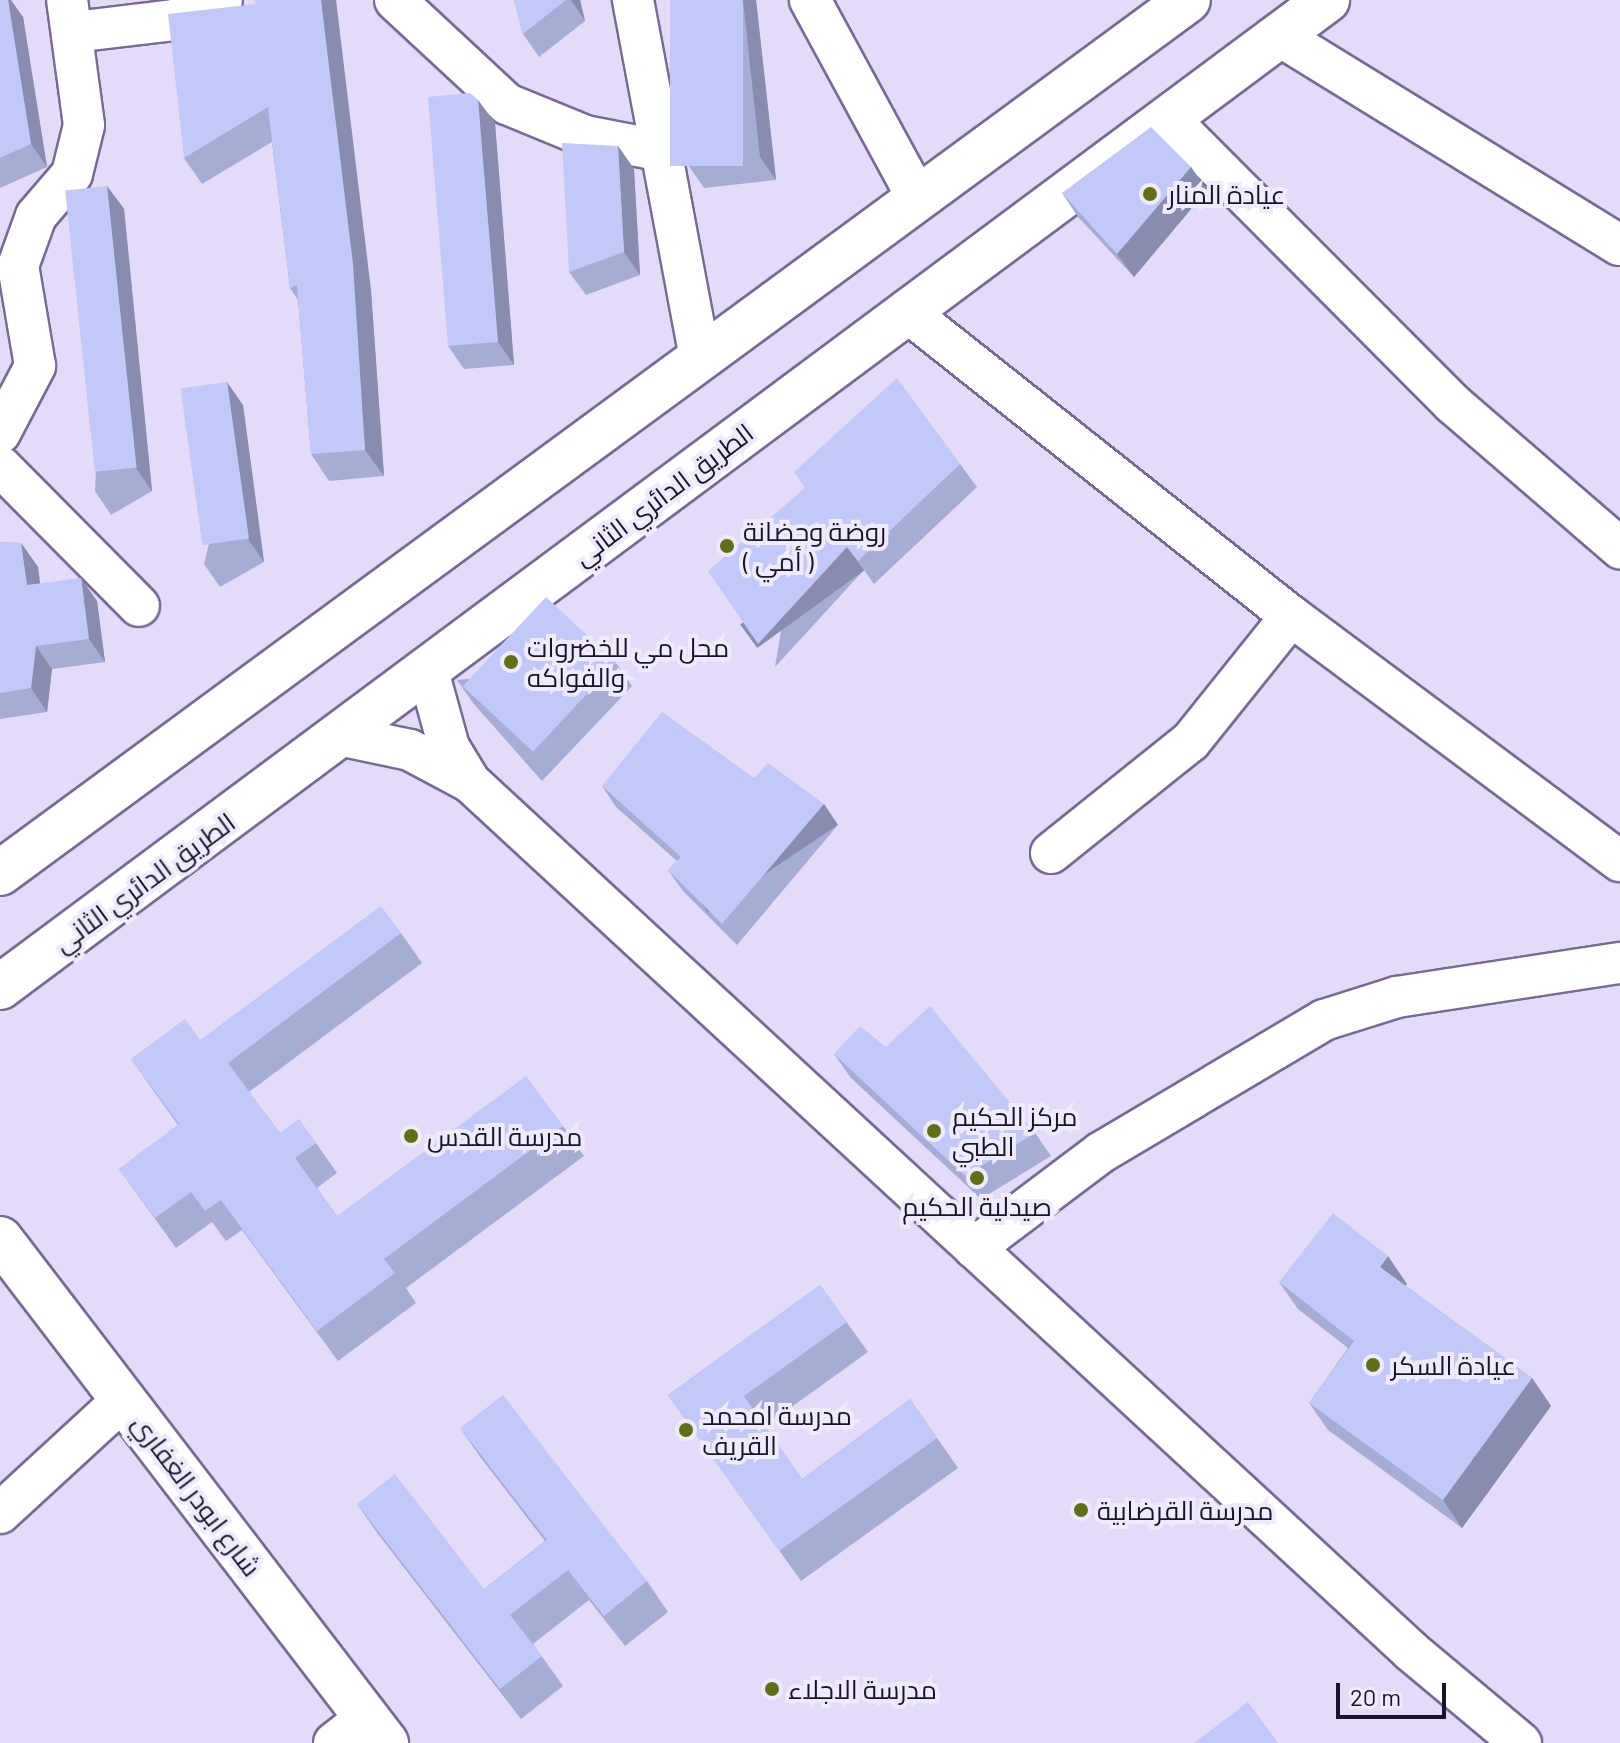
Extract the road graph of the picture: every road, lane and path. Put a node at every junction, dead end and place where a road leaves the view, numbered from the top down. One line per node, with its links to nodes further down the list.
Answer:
1 (222, 0): 7 (street)
2 (395, 0): 10 (street)
3 (633, 0): 10 (street)
4 (810, 0): 11 (street)
5 (1188, 0): 11 (main road)
6 (1327, 0): 8 (main road, الطريق الدائري الثاني)
7 (71, 16): 12 (street)
8 (1278, 35): 9 (main road, الطريق الدائري الثاني); 13 (street)
9 (1168, 118): 14 (main road, الطريق الدائري الثاني); 18 (street)
10 (662, 151): 15 (street)
11 (918, 199): 15 (main road)
12 (15, 232): 16 (street)
13 (1620, 245)
14 (906, 311): 20 (street); 21 (main road, الطريق الدائري الثاني)
15 (700, 357): 26 (main road)
16 (0, 433)
17 (0, 466): 19 (street)
18 (1620, 548)
19 (139, 606)
20 (1291, 616): 24 (street); 25 (street)
21 (428, 671): 22 (main road, الطريق الدائري الثاني); 23 (street)
22 (343, 736): 23 (street); 28 (main road, الطريق الدائري الثاني)
23 (470, 782): 30 (street)
24 (1051, 853)
25 (1620, 861)
26 (0, 873)
27 (1620, 963): 30 (street)
28 (0, 987)
29 (2, 1235): 31 (main road, شارع ابودر الغفاري)
30 (974, 1248): 34 (street)
31 (124, 1399): 32 (street); 33 (main road, شارع ابودر الغفاري)
32 (0, 1513)
33 (362, 1734)
34 (1521, 1743)

